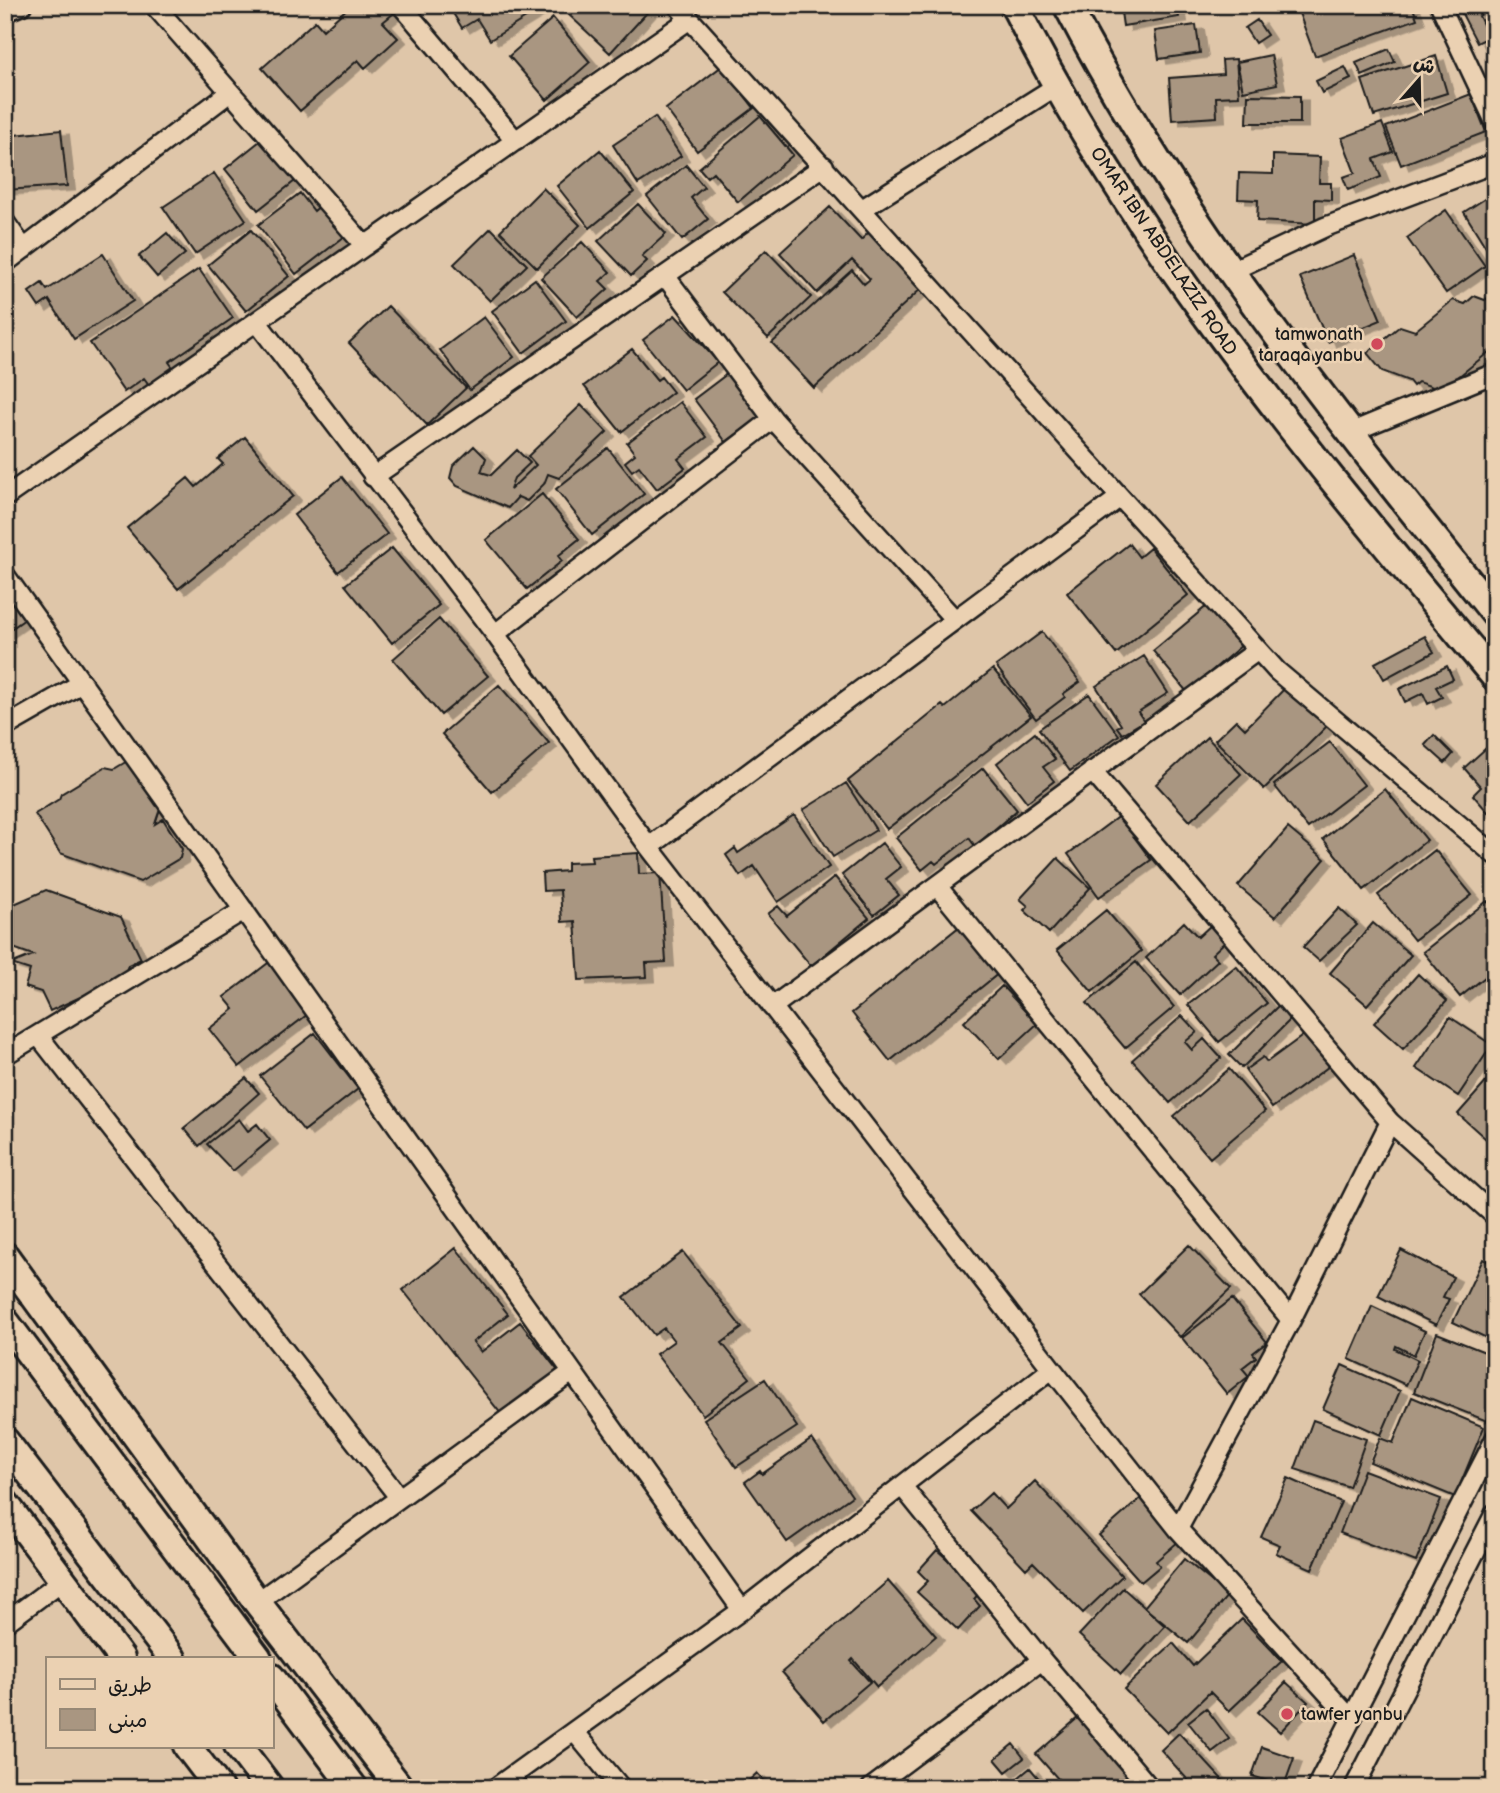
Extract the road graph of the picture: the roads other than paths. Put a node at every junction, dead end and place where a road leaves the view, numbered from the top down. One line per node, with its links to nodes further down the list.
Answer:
1 (22, 5): 8 (street)
2 (154, 5): 11 (street)
3 (401, 5): 13 (street)
4 (677, 5): 9 (street)
5 (1014, 5): 10 (main road, OMAR IBN ABDELAZIZ ROAD)
6 (1066, 5): 21 (main road)
7 (1440, 5): 12 (street)
8 (5, 12)
9 (690, 19): 13 (street); 15 (street)
10 (1055, 87): 16 (street); 35 (main road, OMAR IBN ABDELAZIZ ROAD)
11 (229, 93): 18 (street); 19 (street)
12 (1495, 122)
13 (516, 141): 18 (street)
14 (1495, 163): 21 (street)
15 (824, 166): 16 (street); 22 (street)
16 (862, 209): 29 (street)
17 (5, 222): 19 (street)
18 (365, 246): 23 (street)
19 (24, 250): 20 (street)
20 (5, 263)
21 (1231, 271): 26 (main road)
22 (666, 277): 25 (street); 27 (street)
23 (257, 322): 27 (street); 28 (street)
24 (1495, 373): 26 (street)
25 (773, 419): 32 (street); 33 (street)
26 (1349, 433): 31 (main road)
27 (373, 477): 33 (street)
28 (5, 497)
29 (1119, 498): 32 (street); 34 (street)
30 (5, 575): 36 (street)
31 (1495, 614)
32 (955, 620): 39 (street)
33 (495, 634): 39 (street)
34 (1258, 650): 38 (street); 40 (street)
35 (1495, 677)
36 (82, 682): 37 (street); 42 (street)
37 (5, 727)
38 (1092, 771): 41 (street); 46 (street)
39 (649, 847): 43 (street)
40 (1495, 855)
41 (937, 886): 43 (street); 49 (street)
42 (244, 910): 44 (street); 52 (street)
43 (772, 1007): 51 (street)
44 (38, 1035): 45 (street); 58 (street)
45 (7, 1052)
46 (1390, 1122): 47 (street); 49 (street)
47 (1495, 1216)
48 (5, 1256): 53 (main road)
49 (1291, 1320): 61 (street)
50 (5, 1321): 54 (main road)
51 (1052, 1370): 57 (street); 61 (street)
52 (572, 1372): 58 (street); 64 (street)
53 (108, 1397): 54 (main road); 63 (main road)
54 (79, 1419): 68 (main road)
55 (1495, 1439): 71 (street)
56 (5, 1441): 66 (main road)
57 (902, 1486): 64 (street); 69 (street)
58 (398, 1496): 63 (street)
59 (5, 1503): 62 (main road)
60 (1495, 1513): 85 (street)
61 (1178, 1529): 71 (street)
62 (63, 1580): 65 (street); 67 (main road)
63 (257, 1601): 79 (main road)
64 (742, 1610): 72 (street)
65 (5, 1623)
66 (160, 1654)
67 (120, 1657)
68 (257, 1657)
69 (1042, 1660): 75 (street); 83 (street)
70 (273, 1679): 78 (main road)
71 (1351, 1719): 84 (street)
72 (574, 1731): 80 (street); 81 (street)
73 (189, 1748): 76 (main road)
74 (240, 1748): 77 (main road)
75 (892, 1781): 82 (street)
76 (219, 1788)
77 (270, 1788)
78 (355, 1788)
79 (400, 1788)
80 (495, 1788)
81 (621, 1788)
82 (870, 1788)
83 (1150, 1788)
84 (1316, 1788)
85 (1354, 1788)

